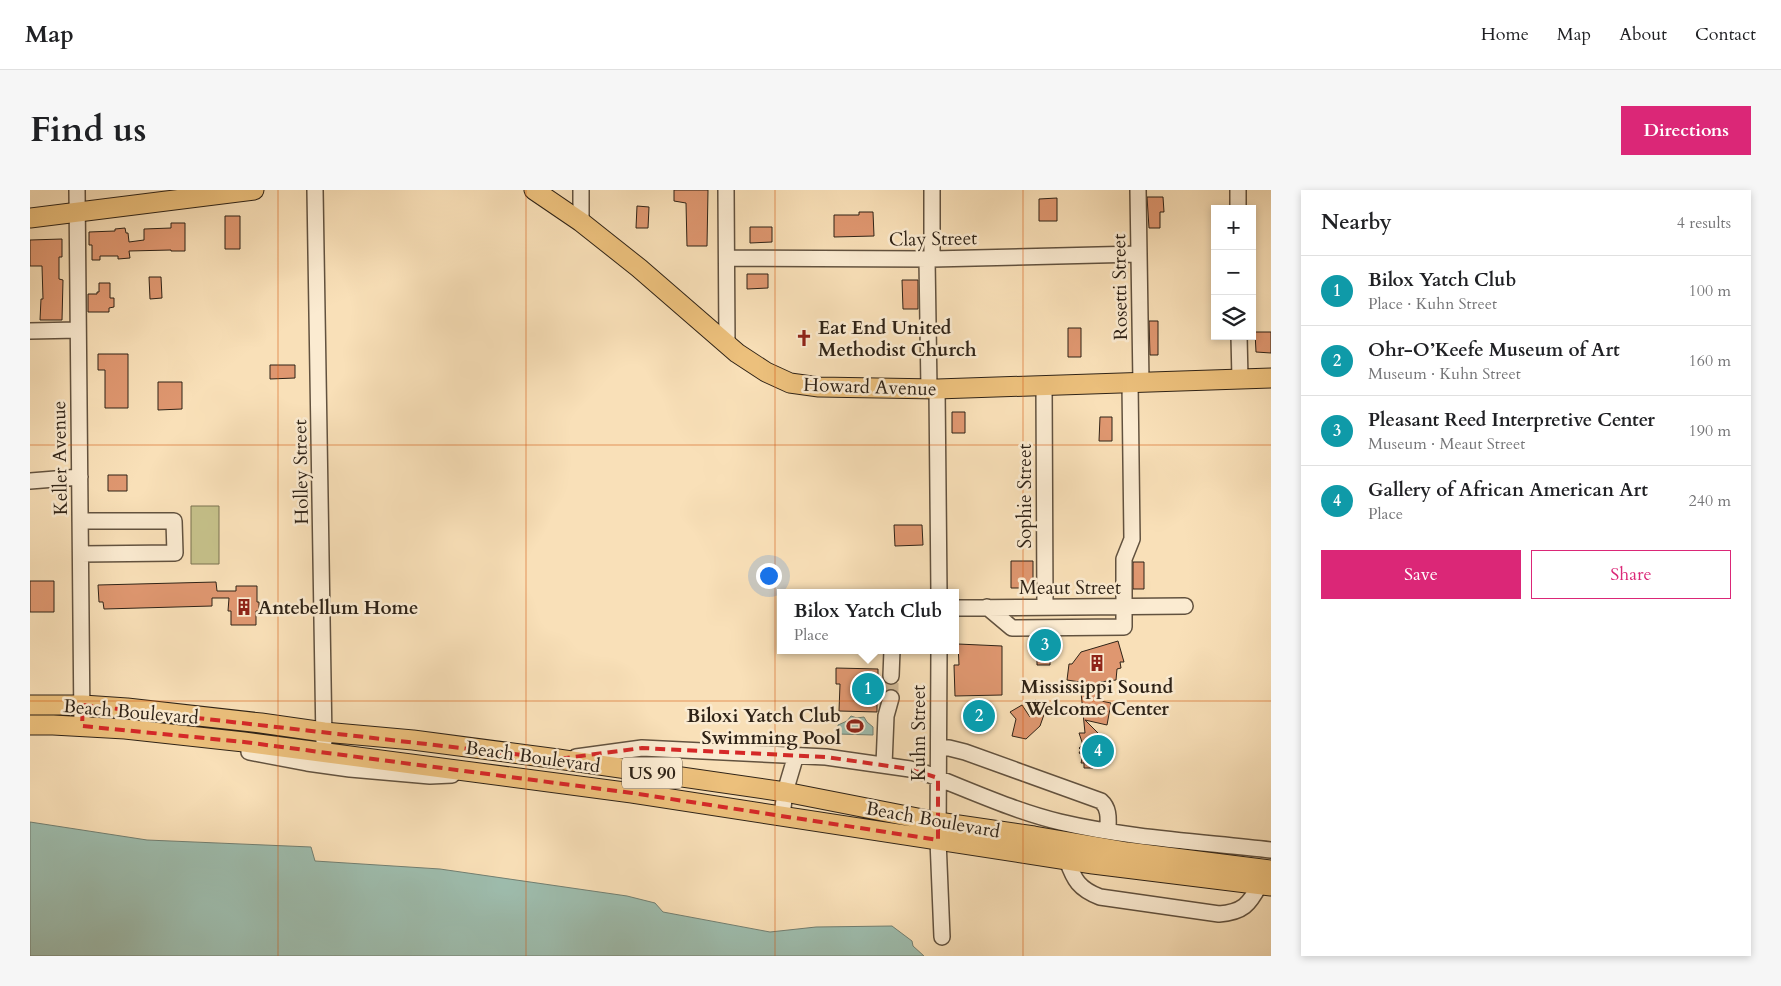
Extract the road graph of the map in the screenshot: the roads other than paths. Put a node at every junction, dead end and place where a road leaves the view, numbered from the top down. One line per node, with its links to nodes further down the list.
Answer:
1 (77, 190): 12 (street, Keller Avenue)
2 (254, 190): 10 (main road)
3 (315, 190): 46 (street, Holley Street)
4 (534, 190): 14 (main road, Howard Avenue)
5 (581, 190): 14 (street)
6 (726, 190): 16 (street)
7 (932, 190): 17 (street)
8 (1138, 190): 15 (street, Rosetti Street)
9 (1238, 190): 11 (street)
10 (223, 192): 12 (main road)
11 (1238, 205)
12 (77, 213): 13 (main road); 18 (street, Keller Avenue)
13 (30, 218)
14 (581, 222): 21 (main road, Howard Avenue)
15 (1139, 254): 17 (street, Clay Street); 24 (street, Rosetti Street)
16 (727, 258): 17 (street, Clay Street); 21 (street)
17 (929, 259): 26 (street)
18 (78, 330): 19 (street); 27 (street, Keller Avenue)
19 (30, 331)
20 (1239, 340): 23 (street)
21 (727, 344): 26 (main road, Howard Avenue)
22 (1271, 378): 23 (main road, Howard Avenue)
23 (1240, 379): 24 (main road, Howard Avenue)
24 (1136, 383): 25 (main road, Howard Avenue); 33 (street, Rosetti Street)
25 (1044, 386): 26 (main road, Howard Avenue); 32 (street, Sophie Street)
26 (933, 389): 31 (street)
27 (80, 477): 28 (street); 29 (street, Keller Avenue)
28 (30, 482)
29 (80, 521): 30 (street, Keller Avenue); 30 (street)
30 (81, 554): 42 (street, Keller Avenue)
31 (938, 589)
32 (1045, 606): 33 (street, Meaut Street); 35 (street, Meaut Street)
33 (1124, 606): 34 (street, Meaut Street); 35 (street, Rosetti Street)
34 (1185, 606)
35 (986, 607): 36 (street, Meaut Street)
36 (959, 608)
37 (892, 654): 39 (street)
38 (939, 654): 48 (street, Kuhn Street)
39 (891, 676)
40 (891, 698): 52 (street)
41 (30, 704): 42 (main road, Beach Boulevard / US 90)
42 (82, 705): 44 (street, Keller Avenue); 46 (main road, Beach Boulevard / US 90)
43 (30, 725): 44 (main road, Beach Boulevard / US 90)
44 (82, 726): 45 (main road, Beach Boulevard / US 90)
45 (125, 729): 49 (main road, Beach Boulevard / US 90); 54 (street)
46 (324, 732): 49 (street, Holley Street); 51 (main road, Beach Boulevard / US 90)
47 (642, 748): 50 (street); 51 (street); 53 (street)
48 (939, 748): 55 (street, Kuhn Street); 59 (street)
49 (324, 754): 54 (main road, Beach Boulevard / US 90)
50 (796, 755): 52 (street); 56 (street)
51 (558, 759): 53 (main road, Beach Boulevard / US 90)
52 (884, 765): 55 (street)
53 (637, 770): 56 (main road, Beach Boulevard / US 90); 57 (street)
54 (474, 772): 57 (main road, Beach Boulevard / US 90)
55 (938, 778): 59 (street); 60 (street, Kuhn Street)
56 (785, 792): 58 (street); 60 (main road, Beach Boulevard / US 90)
57 (632, 793): 58 (main road, Beach Boulevard / US 90)
58 (782, 815): 60 (main road, Beach Boulevard / US 90)
59 (1108, 830): 61 (street)
60 (938, 831): 62 (main road, Beach Boulevard / US 90); 63 (main road, Beach Boulevard / US 90); 64 (street, Kuhn Street)
61 (1271, 850)
62 (1066, 860): 63 (main road, Beach Boulevard / US 90); 63 (street)
63 (1267, 880)
64 (942, 937)

